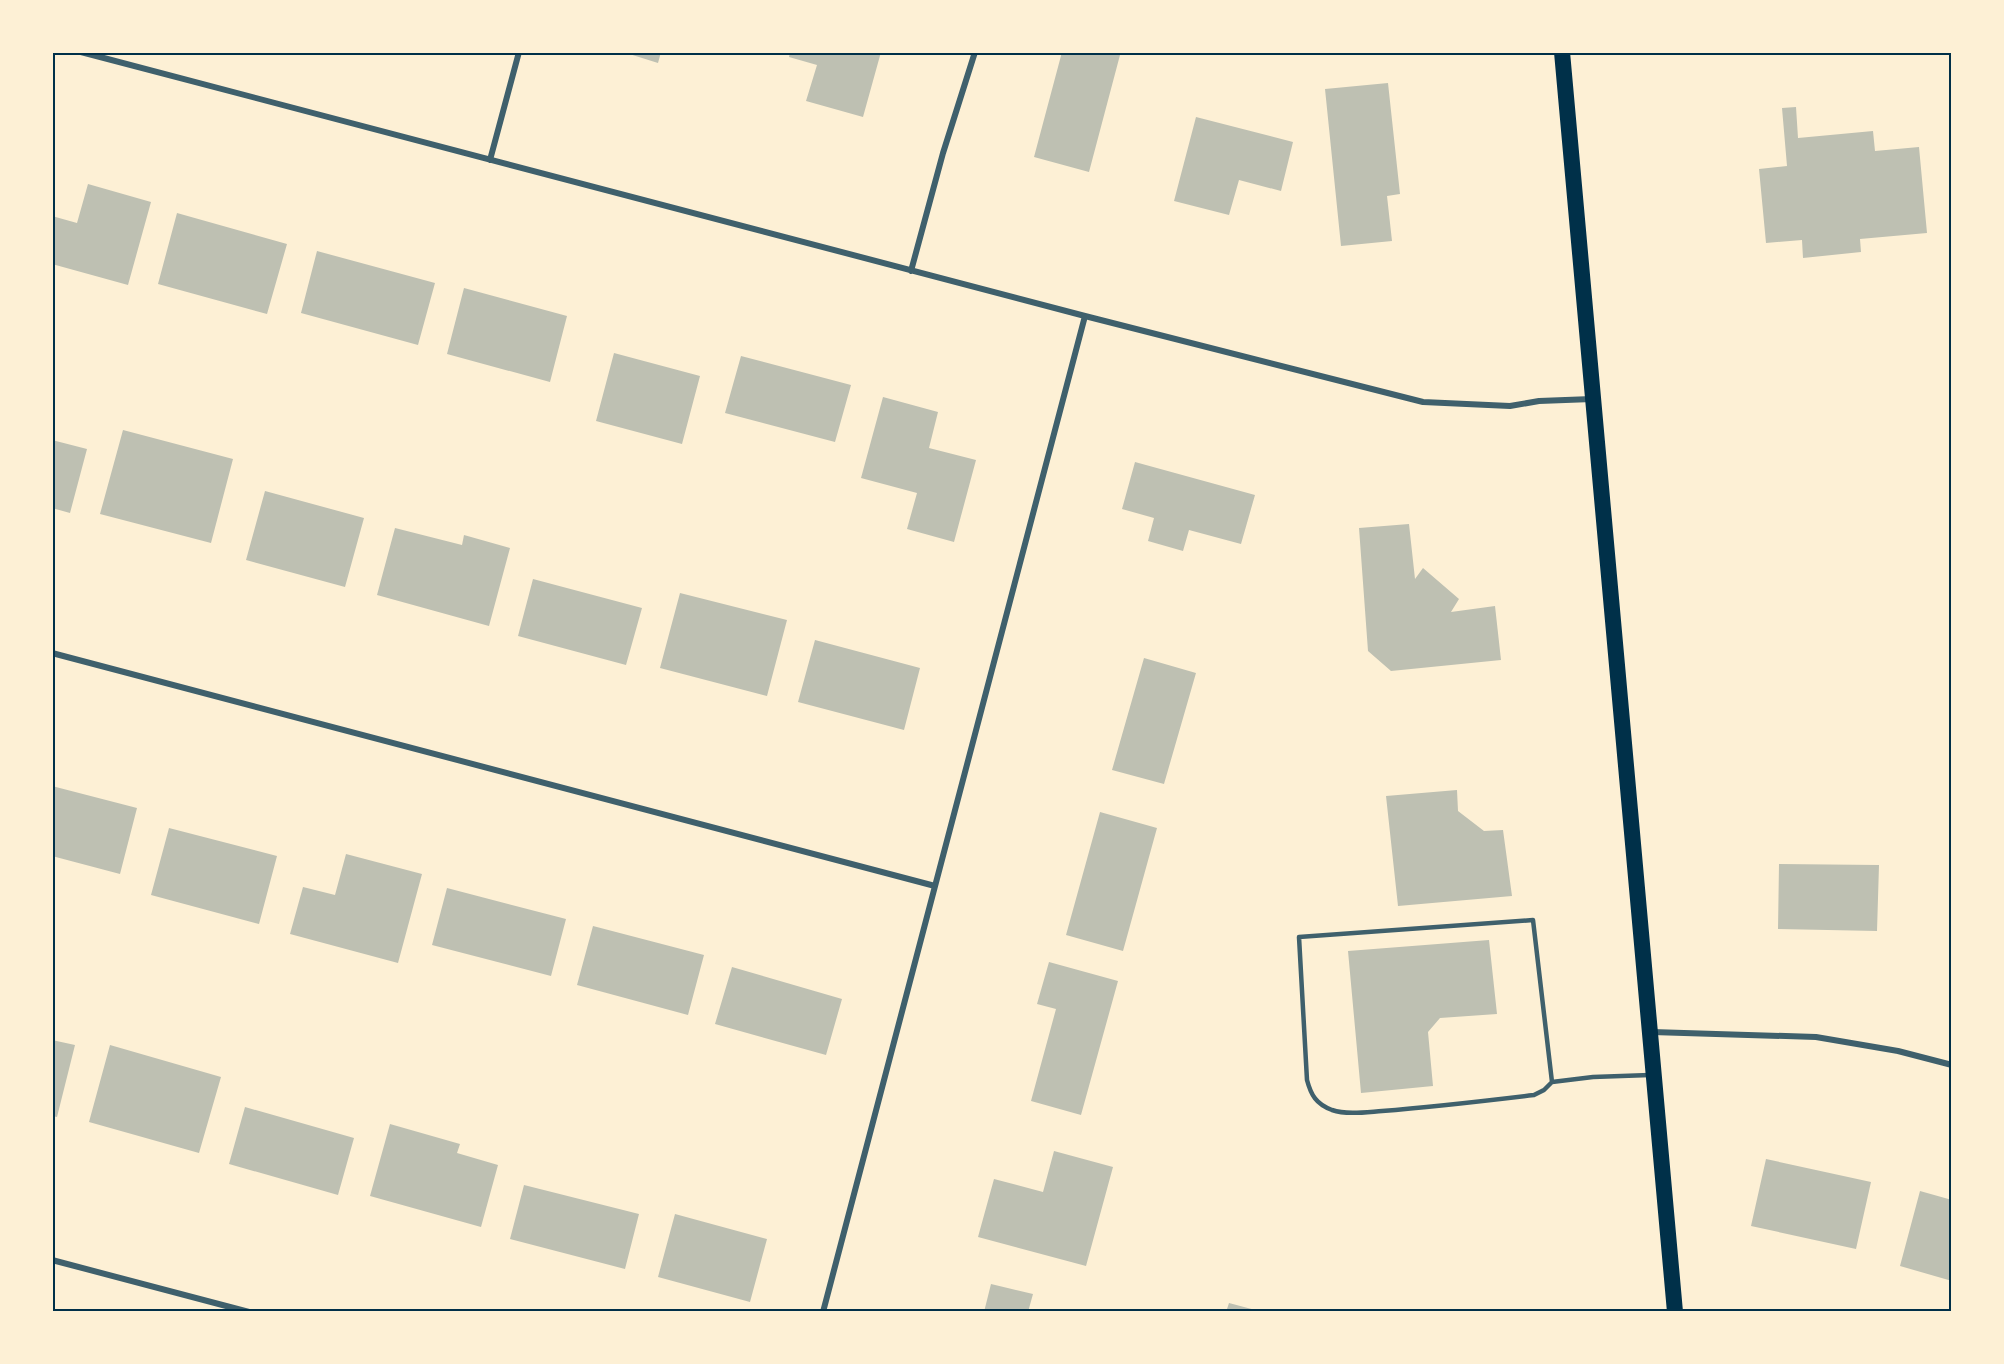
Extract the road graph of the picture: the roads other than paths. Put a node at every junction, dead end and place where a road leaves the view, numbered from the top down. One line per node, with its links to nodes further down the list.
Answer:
1 (81, 52): 5 (street)
2 (519, 52): 5 (street)
3 (975, 52): 6 (street)
4 (1562, 52): 8 (highway)
5 (490, 160): 6 (street)
6 (911, 271): 7 (street)
7 (1085, 316): 8 (street); 10 (street)
8 (1594, 399): 11 (highway)
9 (52, 653): 10 (street)
10 (934, 886): 17 (street)
11 (1650, 1032): 12 (street); 13 (highway)
12 (1952, 1065)
13 (1654, 1075): 14 (lane); 18 (highway)
14 (1552, 1082): 14 (lane)
15 (52, 1260): 16 (street)
16 (249, 1311)
17 (823, 1311)
18 (1675, 1311)

